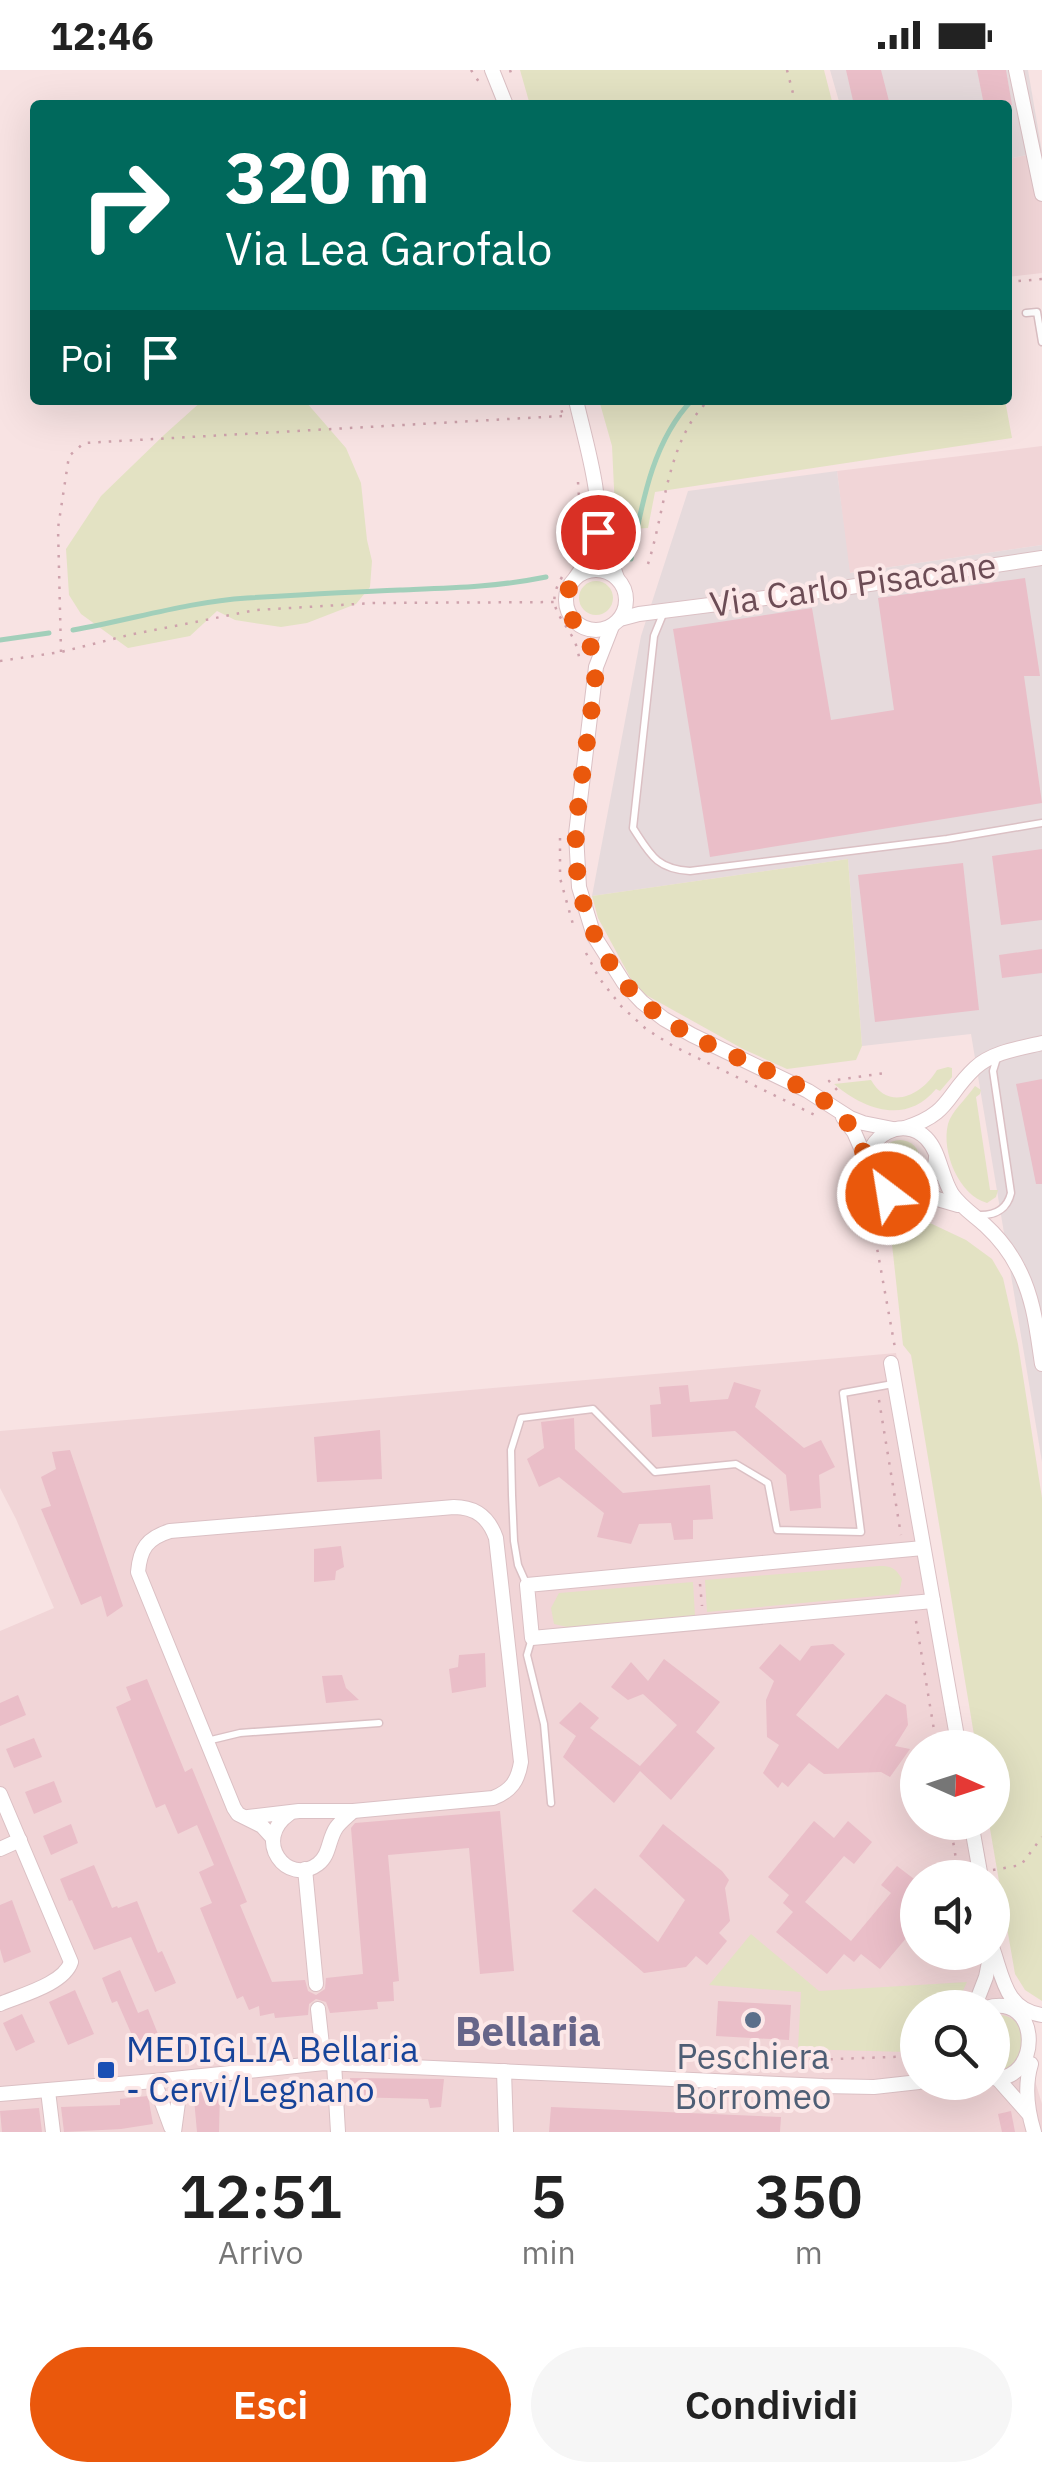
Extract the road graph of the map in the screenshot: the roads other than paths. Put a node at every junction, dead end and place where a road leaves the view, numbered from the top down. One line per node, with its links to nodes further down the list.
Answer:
1 (492, 70): 3 (street)
2 (1016, 70): 4 (street)
3 (504, 100)
4 (1042, 194)
5 (1026, 314): 6 (lane)
6 (1042, 342)
7 (577, 407): 8 (street)
8 (598, 518): 10 (street); 11 (street)
9 (1042, 558): 12 (street, Via Carlo Pisacane)
10 (576, 577): 11 (street); 14 (street)
11 (621, 584): 12 (street, Via Carlo Pisacane); 13 (street)
12 (664, 612): 13 (street, Via Carlo Pisacane); 16 (lane)
13 (616, 623): 14 (street); 15 (street)
14 (578, 625): 15 (street)
15 (596, 668): 21 (street)
16 (1042, 823)
17 (1042, 1043): 18 (street)
18 (1002, 1054): 19 (street); 20 (lane)
19 (977, 1076): 20 (lane); 22 (street)
20 (996, 1094): 27 (lane)
21 (836, 1109): 23 (street); 25 (street)
22 (942, 1109): 23 (street); 24 (street)
23 (899, 1129): 24 (street); 25 (street)
24 (935, 1153): 26 (street); 27 (street)
25 (868, 1164): 26 (street)
26 (906, 1196): 27 (street)
27 (967, 1211): 29 (street)
28 (896, 1363): 30 (street)
29 (1042, 1364)
30 (894, 1384): 31 (street); 32 (lane)
31 (924, 1548): 32 (street); 33 (street)
32 (527, 1584): 34 (street)
33 (933, 1601): 34 (street); 36 (street)
34 (532, 1638): 39 (lane)
35 (380, 1723): 37 (lane)
36 (956, 1730)
37 (206, 1742): 40 (street); 43 (street)
38 (0, 1794): 45 (street)
39 (551, 1803)
40 (353, 1811): 41 (street); 46 (street)
41 (309, 1812): 42 (street); 46 (street)
42 (289, 1814): 43 (street); 44 (street)
43 (248, 1818): 44 (street)
44 (272, 1836): 48 (street)
45 (20, 1840): 47 (street); 51 (street)
46 (330, 1844): 48 (street)
47 (0, 1849)
48 (305, 1869): 50 (street)
49 (1000, 1970): 54 (street)
50 (316, 1984)
51 (0, 2004)
52 (1010, 2007): 55 (street)
53 (318, 2009): 56 (street)
54 (1042, 2015)
55 (1037, 2049): 58 (street); 65 (street)
56 (329, 2063): 57 (street); 59 (street); 68 (street)
57 (504, 2071): 61 (street); 69 (street)
58 (1010, 2077)
59 (184, 2078): 60 (street); 67 (street)
60 (154, 2082): 62 (street); 67 (street)
61 (900, 2084)
62 (48, 2091): 63 (street); 66 (street)
63 (0, 2094)
64 (1010, 2094): 65 (street)
65 (1029, 2114): 70 (street)
66 (53, 2132)
67 (174, 2132)
68 (338, 2132)
69 (506, 2132)
70 (1034, 2132)

